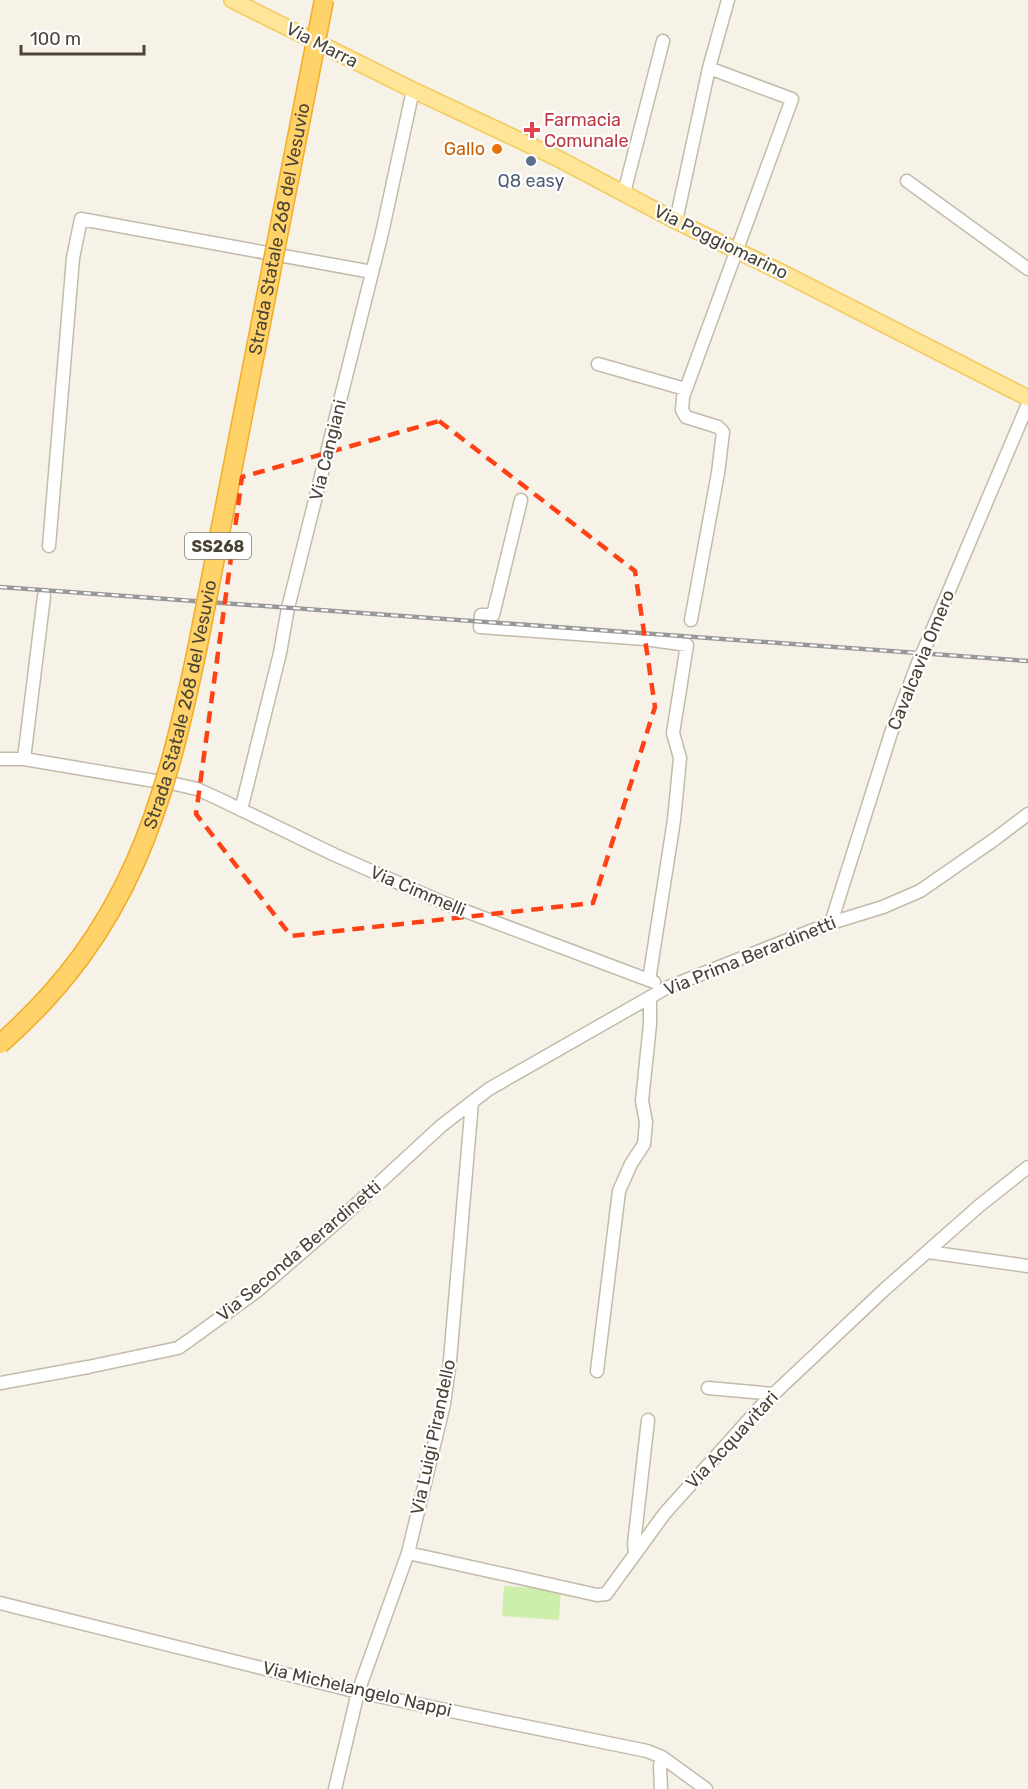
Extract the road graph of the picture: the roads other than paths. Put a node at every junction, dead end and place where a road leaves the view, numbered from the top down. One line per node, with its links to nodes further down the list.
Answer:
1 (232, 0): 6 (main road, Via Marra)
2 (324, 0): 31 (highway, Strada Statale 268 del Vesuvio / SS268, bridge)
3 (728, 0): 5 (street)
4 (663, 41): 8 (street)
5 (709, 68): 9 (street); 10 (street)
6 (413, 90): 8 (main road, Via Poggiomarino); 12 (street, Via Cangiani)
7 (907, 181): 11 (street)
8 (624, 193): 9 (main road, Via Poggiomarino)
9 (676, 221): 10 (main road, Via Poggiomarino)
10 (737, 252): 14 (street); 15 (main road, Via Poggiomarino)
11 (1028, 269)
12 (372, 272): 18 (street); 25 (street, Via Cangiani)
13 (598, 364): 14 (street)
14 (686, 389): 20 (street)
15 (1028, 398)
16 (1028, 404): 27 (street, Cavalcavia Omero, bridge)
17 (521, 500): 28 (street)
18 (49, 546)
19 (45, 596): 22 (street)
20 (691, 620)
21 (0, 759): 22 (street)
22 (24, 759): 23 (street)
23 (155, 781)
24 (175, 784): 25 (street, Via Cimmelli)
25 (240, 810): 28 (street, Via Cimmelli)
26 (1028, 814): 27 (street, Via Prima Berardinetti)
27 (831, 923): 29 (street, Via Prima Berardinetti)
28 (649, 980): 29 (street, Via Cimmelli)
29 (666, 988): 30 (street, Via Prima Berardinetti)
30 (651, 997): 32 (street, Via Prima Berardinetti); 36 (street)
31 (0, 1044)
32 (472, 1102): 37 (street, Via Seconda Berardinetti); 41 (street, Via Luigi Pirandello)
33 (1028, 1167): 34 (street, Via Acquavitari)
34 (928, 1252): 35 (street); 39 (street, Via Acquavitari)
35 (1028, 1266)
36 (597, 1371)
37 (0, 1383)
38 (708, 1388): 39 (street)
39 (774, 1394): 42 (street, Via Acquavitari)
40 (648, 1420): 42 (street)
41 (408, 1553): 42 (street, Via Acquavitari); 44 (street, Via Luigi Pirandello)
42 (635, 1553)
43 (0, 1603): 44 (street, Via Michelangelo Nappi)
44 (358, 1692): 45 (street, Via Michelangelo Nappi); 46 (street, Via Luigi Pirandello)
45 (662, 1757): 47 (street); 48 (street, Via Michelangelo Nappi)
46 (335, 1789)
47 (661, 1789)
48 (706, 1789)

